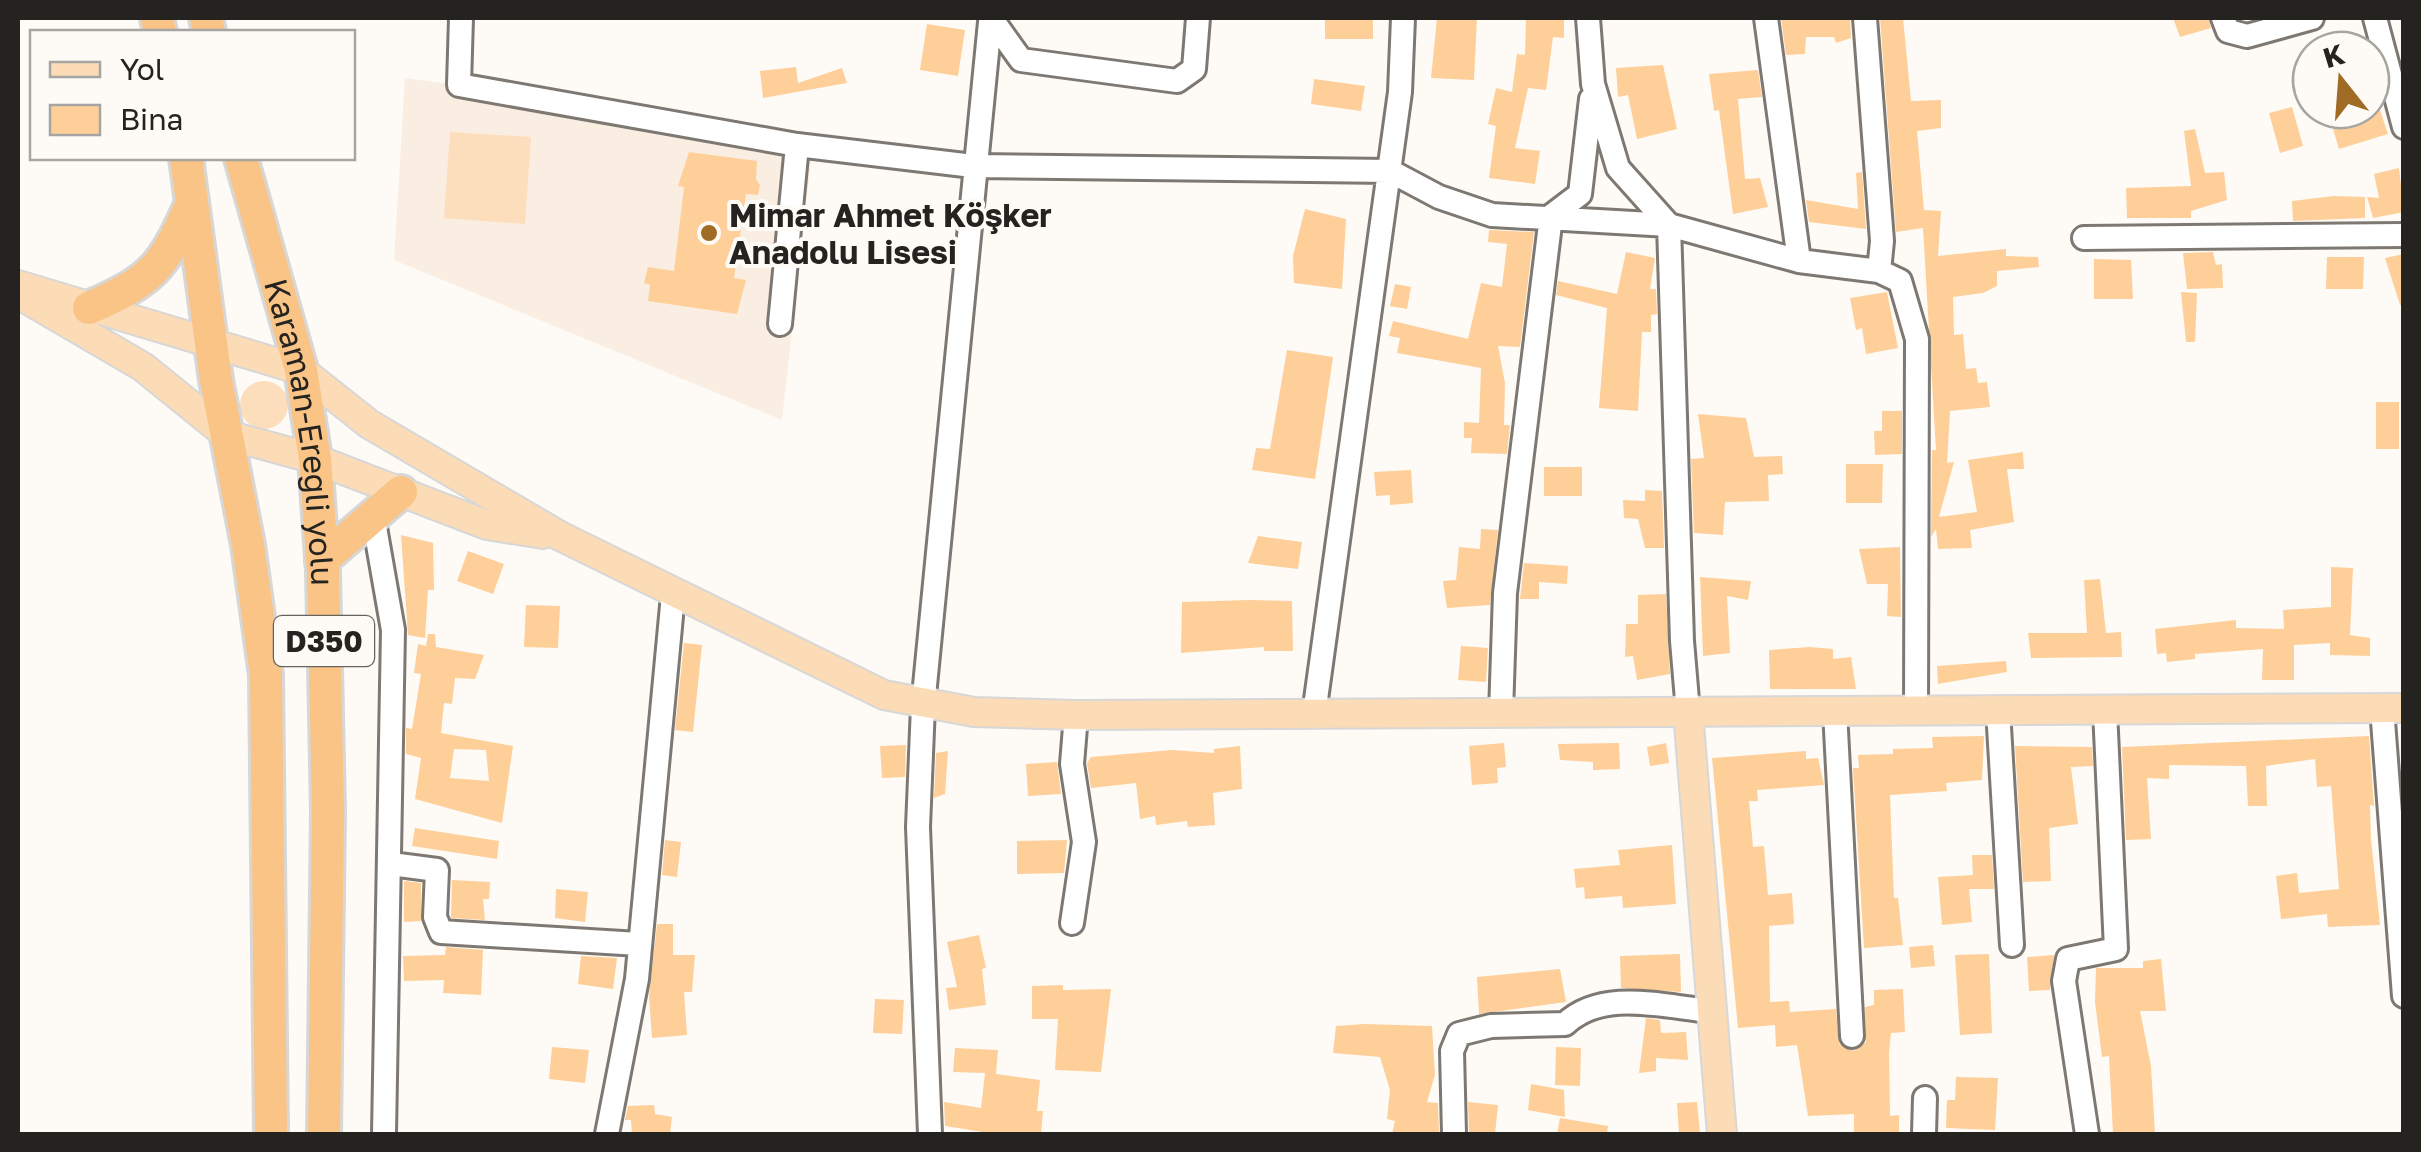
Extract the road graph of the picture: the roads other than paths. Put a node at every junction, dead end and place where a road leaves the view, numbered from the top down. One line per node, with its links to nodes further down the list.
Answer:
1 (462, 18): 13 (street)
2 (1198, 18): 10 (street)
3 (1403, 18): 17 (street)
4 (1588, 18): 11 (street)
5 (1766, 18): 23 (street)
6 (1865, 18): 24 (street)
7 (2223, 18): 8 (street)
8 (2312, 18)
9 (2375, 18): 12 (street)
10 (990, 20): 16 (street)
11 (1592, 84): 19 (street); 20 (street)
12 (2404, 127)
13 (797, 146): 16 (street); 28 (street)
14 (186, 160): 18 (highway, Karaman-Ereğli yolu / D350)
15 (241, 160): 30 (highway, Karaman-Ereğli yolu / D350)
16 (973, 166): 17 (street); 38 (street)
17 (1390, 171): 19 (street); 46 (street)
18 (192, 202): 27 (highway); 29 (highway, Karaman-Ereğli yolu / D350)
19 (1551, 216): 20 (street); 45 (street)
20 (1669, 225): 23 (street); 44 (street)
21 (2404, 235): 22 (street)
22 (2084, 238)
23 (1799, 261): 24 (street)
24 (1879, 271): 43 (street)
25 (18, 285): 27 (main road)
26 (18, 294): 31 (main road)
27 (90, 308): 29 (main road)
28 (780, 324)
29 (211, 345): 30 (main road); 31 (highway, Karaman-Ereğli yolu / D350)
30 (301, 370): 32 (highway, Karaman-Ereğli yolu / D350); 35 (main road)
31 (226, 435): 32 (main road); 56 (highway, Karaman-Ereğli yolu / D350)
32 (315, 458): 33 (main road); 36 (highway, Karaman-Ereğli yolu / D350)
33 (401, 492): 34 (highway); 35 (main road)
34 (373, 516): 36 (highway); 48 (street)
35 (560, 536): 37 (main road)
36 (322, 560): 57 (highway, Karaman-Ereğli yolu / D350)
37 (673, 595): 38 (main road); 50 (street)
38 (924, 706): 47 (main road); 60 (street)
39 (2393, 708): 41 (main road); 52 (street)
40 (1998, 710): 41 (main road); 43 (main road); 51 (street)
41 (2104, 710): 64 (street)
42 (1835, 711): 43 (main road); 44 (main road); 54 (street)
43 (1916, 711)
44 (1688, 712): 45 (main road); 53 (main road)
45 (1501, 713): 46 (main road)
46 (1314, 714): 47 (main road)
47 (1076, 715): 49 (street)
48 (392, 864): 50 (street); 58 (street)
49 (1072, 923)
50 (640, 944): 59 (street)
51 (2012, 945)
52 (2404, 996)
53 (1712, 1011): 61 (street); 62 (main road)
54 (1852, 1036)
55 (1925, 1098): 63 (street)
56 (271, 1134)
57 (324, 1134)
58 (384, 1134)
59 (607, 1134)
60 (930, 1134)
61 (1454, 1134)
62 (1722, 1134)
63 (1924, 1134)
64 (2087, 1134)

